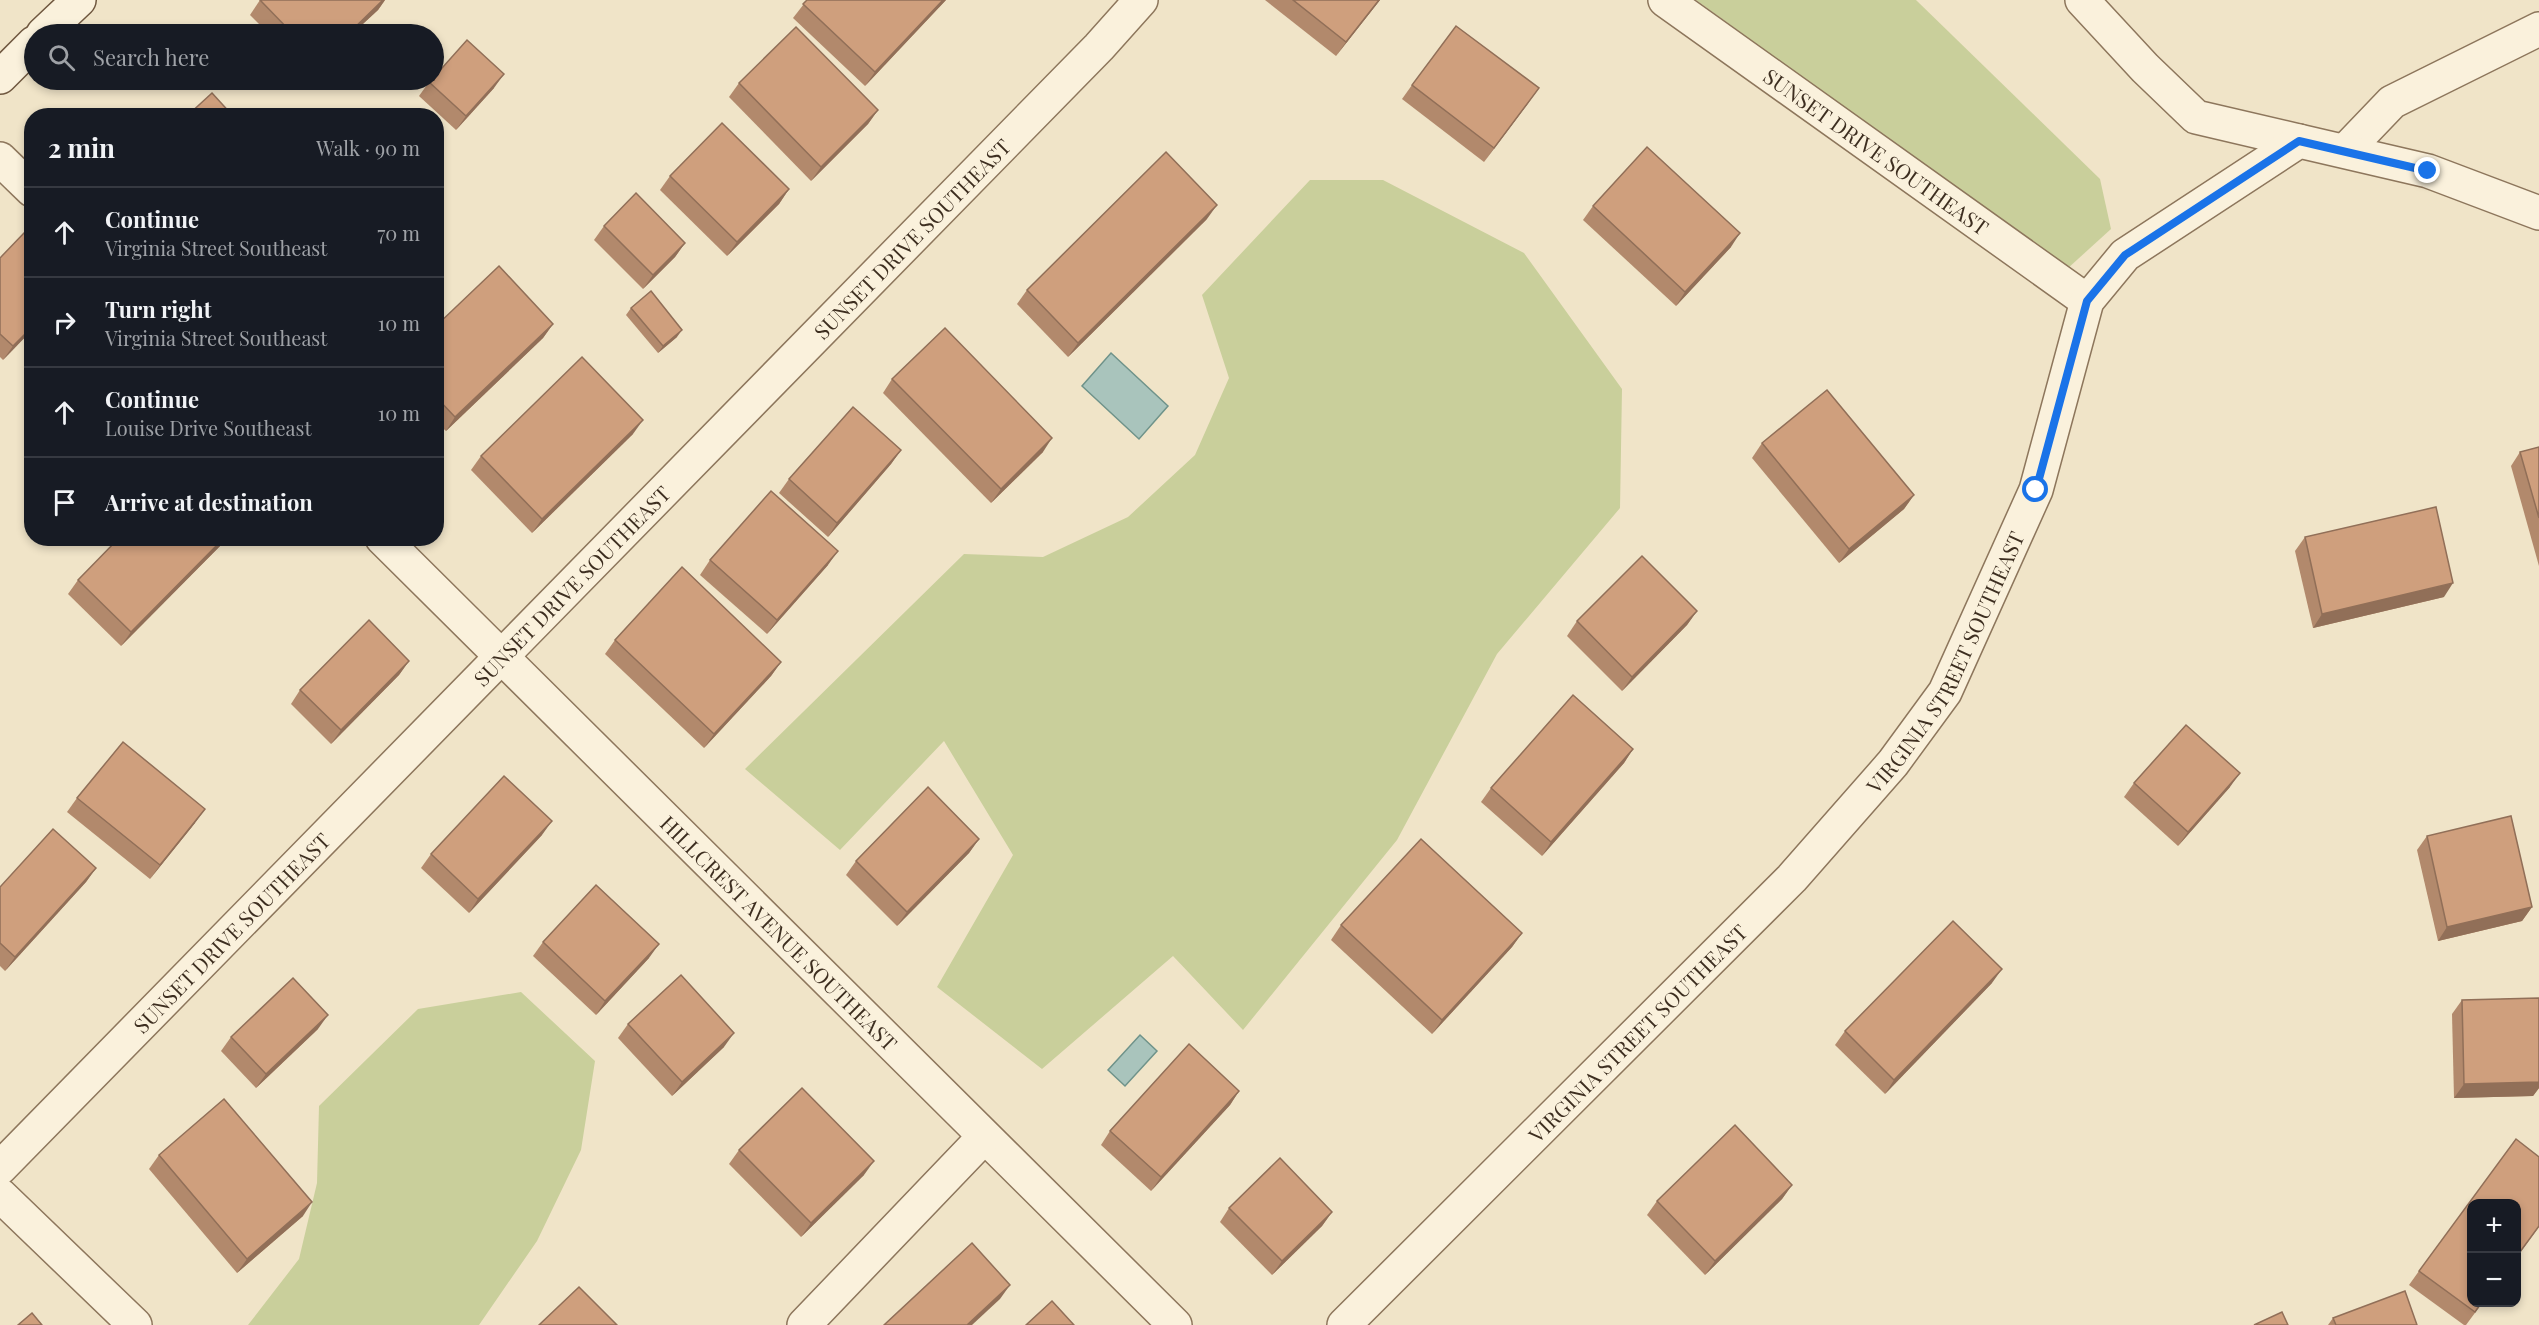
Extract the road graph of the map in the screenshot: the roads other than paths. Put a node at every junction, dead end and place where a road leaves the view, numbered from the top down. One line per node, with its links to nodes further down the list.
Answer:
1 (79, 0): 5 (street)
2 (1141, 0): 16 (street, SUNSET DRIVE SOUTHEAST)
3 (1665, 0): 14 (street, SUNSET DRIVE SOUTHEAST)
4 (2082, 0): 9 (street)
5 (54, 24)
6 (2539, 29): 10 (street)
7 (24, 53): 8 (street)
8 (0, 77)
9 (2299, 141): 10 (street); 14 (street, VIRGINIA STREET SOUTHEAST)
10 (2346, 150): 13 (street)
11 (0, 159): 12 (street)
12 (24, 182)
13 (2539, 213)
14 (2087, 301): 23 (street, VIRGINIA STREET SOUTHEAST)
15 (390, 546): 16 (street, HILLCREST AVENUE SOUTHEAST)
16 (502, 658): 17 (street, HILLCREST AVENUE SOUTHEAST); 18 (street, SUNSET DRIVE SOUTHEAST)
17 (984, 1137): 21 (street); 22 (street, HILLCREST AVENUE SOUTHEAST)
18 (0, 1168)
19 (0, 1194): 20 (street)
20 (135, 1325)
21 (804, 1325)
22 (1175, 1325)
23 (1344, 1325)

